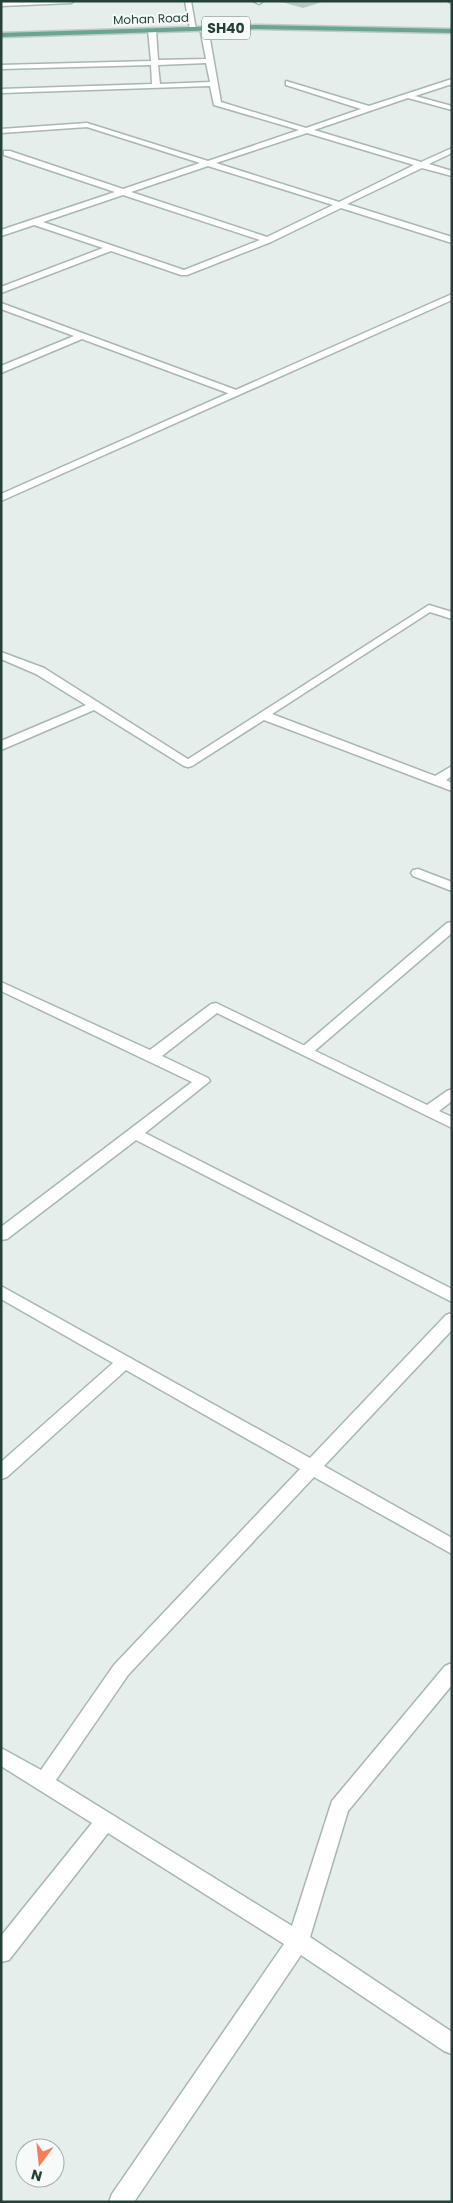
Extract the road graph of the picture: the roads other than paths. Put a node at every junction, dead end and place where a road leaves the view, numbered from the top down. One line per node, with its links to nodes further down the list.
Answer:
1 (71, 1): 3 (street)
2 (188, 1): 5 (street)
3 (1, 4)
4 (204, 28): 5 (main road, Mohan Road / SH40); 7 (main road, Mohan Road / SH40); 9 (street)
5 (194, 29): 6 (main road, Mohan Road / SH40)
6 (152, 30): 8 (main road, Mohan Road / SH40); 10 (street)
7 (452, 31)
8 (1, 35)
9 (210, 61): 10 (street); 14 (street)
10 (155, 62): 11 (street); 15 (street)
11 (1, 67)
12 (452, 81): 17 (street)
13 (288, 83): 19 (street)
14 (214, 84): 15 (street); 20 (street)
15 (156, 85): 16 (street)
16 (1, 91)
17 (407, 96): 18 (street); 19 (street)
18 (452, 108)
19 (369, 109): 20 (street)
20 (306, 130): 24 (street); 25 (street)
21 (1, 131): 24 (street)
22 (452, 150): 25 (street)
23 (7, 153): 27 (street)
24 (209, 163): 27 (street); 28 (street)
25 (421, 165): 26 (street); 28 (street)
26 (452, 174)
27 (123, 192): 29 (street); 31 (street)
28 (340, 204): 31 (street); 32 (street)
29 (35, 222): 30 (street); 33 (street)
30 (1, 233)
31 (268, 240): 33 (street)
32 (452, 240)
33 (111, 248): 34 (street)
34 (1, 290)
35 (452, 297): 39 (street)
36 (1, 306): 37 (street)
37 (82, 336): 38 (street); 39 (street)
38 (2, 369)
39 (236, 393): 40 (street)
40 (1, 498)
41 (452, 616): 44 (street)
42 (1, 655): 43 (street)
43 (95, 705): 44 (street); 45 (street)
44 (263, 715): 47 (street)
45 (1, 746)
46 (452, 770): 47 (street)
47 (436, 781): 48 (street)
48 (452, 787)
49 (418, 872): 50 (street)
50 (452, 887)
51 (452, 926): 53 (street)
52 (1, 986): 54 (street)
53 (306, 1051): 54 (street); 56 (street)
54 (152, 1056): 58 (street)
55 (452, 1094): 56 (street)
56 (429, 1112): 57 (street)
57 (452, 1123)
58 (136, 1134): 59 (street); 61 (street)
59 (1, 1235)
60 (1, 1292): 63 (street)
61 (452, 1296)
62 (452, 1319): 64 (street)
63 (126, 1362): 64 (street); 65 (street)
64 (312, 1468): 66 (street); 69 (street)
65 (1, 1472)
66 (452, 1547)
67 (452, 1671): 71 (street)
68 (1, 1756): 69 (street)
69 (44, 1782): 70 (street)
70 (106, 1820): 71 (street); 72 (street)
71 (298, 1941): 73 (street); 74 (street)
72 (1, 1953)
73 (452, 2044)
74 (120, 2202)

